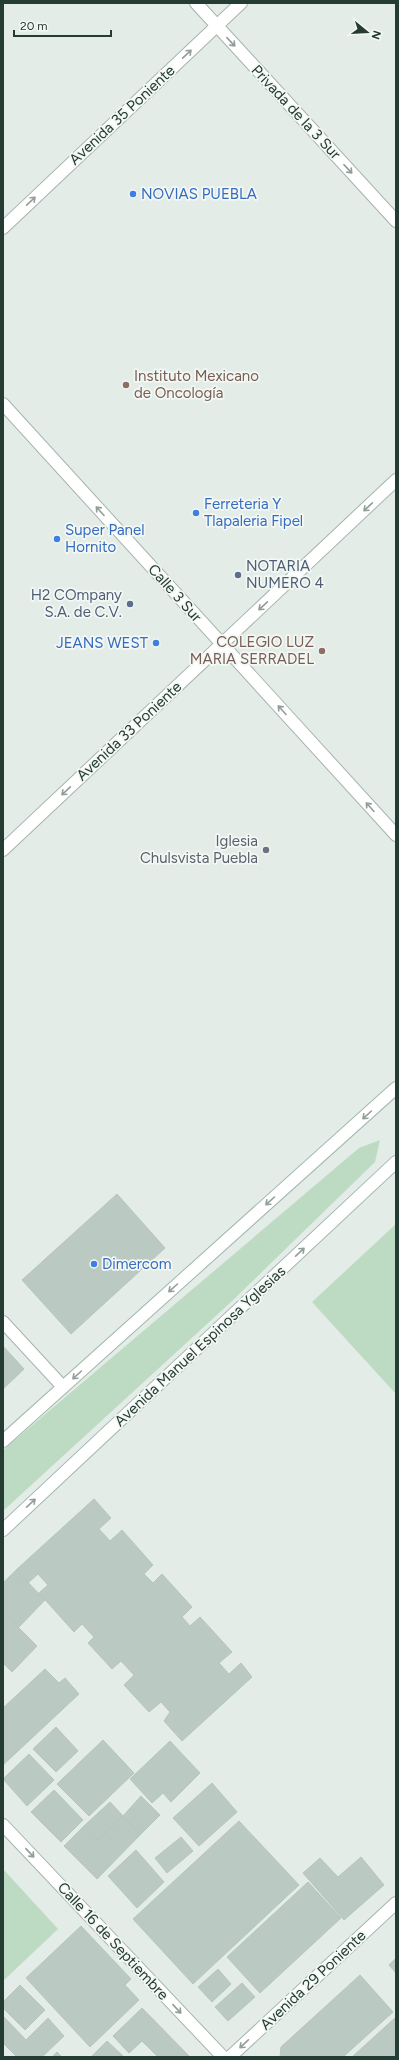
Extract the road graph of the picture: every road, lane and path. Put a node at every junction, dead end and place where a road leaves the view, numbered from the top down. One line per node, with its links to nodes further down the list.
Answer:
1 (196, 3): 3 (street, Privada de la 3 Sur)
2 (241, 3): 3 (street, Avenida 35 Poniente)
3 (216, 26): 4 (street, Privada de la 3 Sur, one-way to 4); 5 (street, Avenida 35 Poniente, one-way to 3)
4 (396, 221)
5 (3, 228)
6 (3, 404): 8 (street, Calle 3 Sur, one-way to 6)
7 (396, 480): 8 (street, Avenida 33 Poniente, one-way to 8)
8 (222, 644): 9 (street, Calle 3 Sur, one-way to 8); 10 (street, Avenida 33 Poniente, one-way to 10)
9 (396, 835)
10 (3, 850)
11 (396, 1088): 14 (street, one-way to 14)
12 (396, 1164): 16 (street, Avenida Manuel Espinosa Yglesias, one-way to 12)
13 (3, 1322): 14 (street)
14 (63, 1387): 15 (street)
15 (3, 1441)
16 (3, 1530)
17 (3, 1825): 19 (street, Calle 16 de Septiembre, one-way to 19)
18 (396, 1903): 20 (street, Avenida 29 Poniente, one-way to 20)
19 (222, 2057)
20 (230, 2057)

